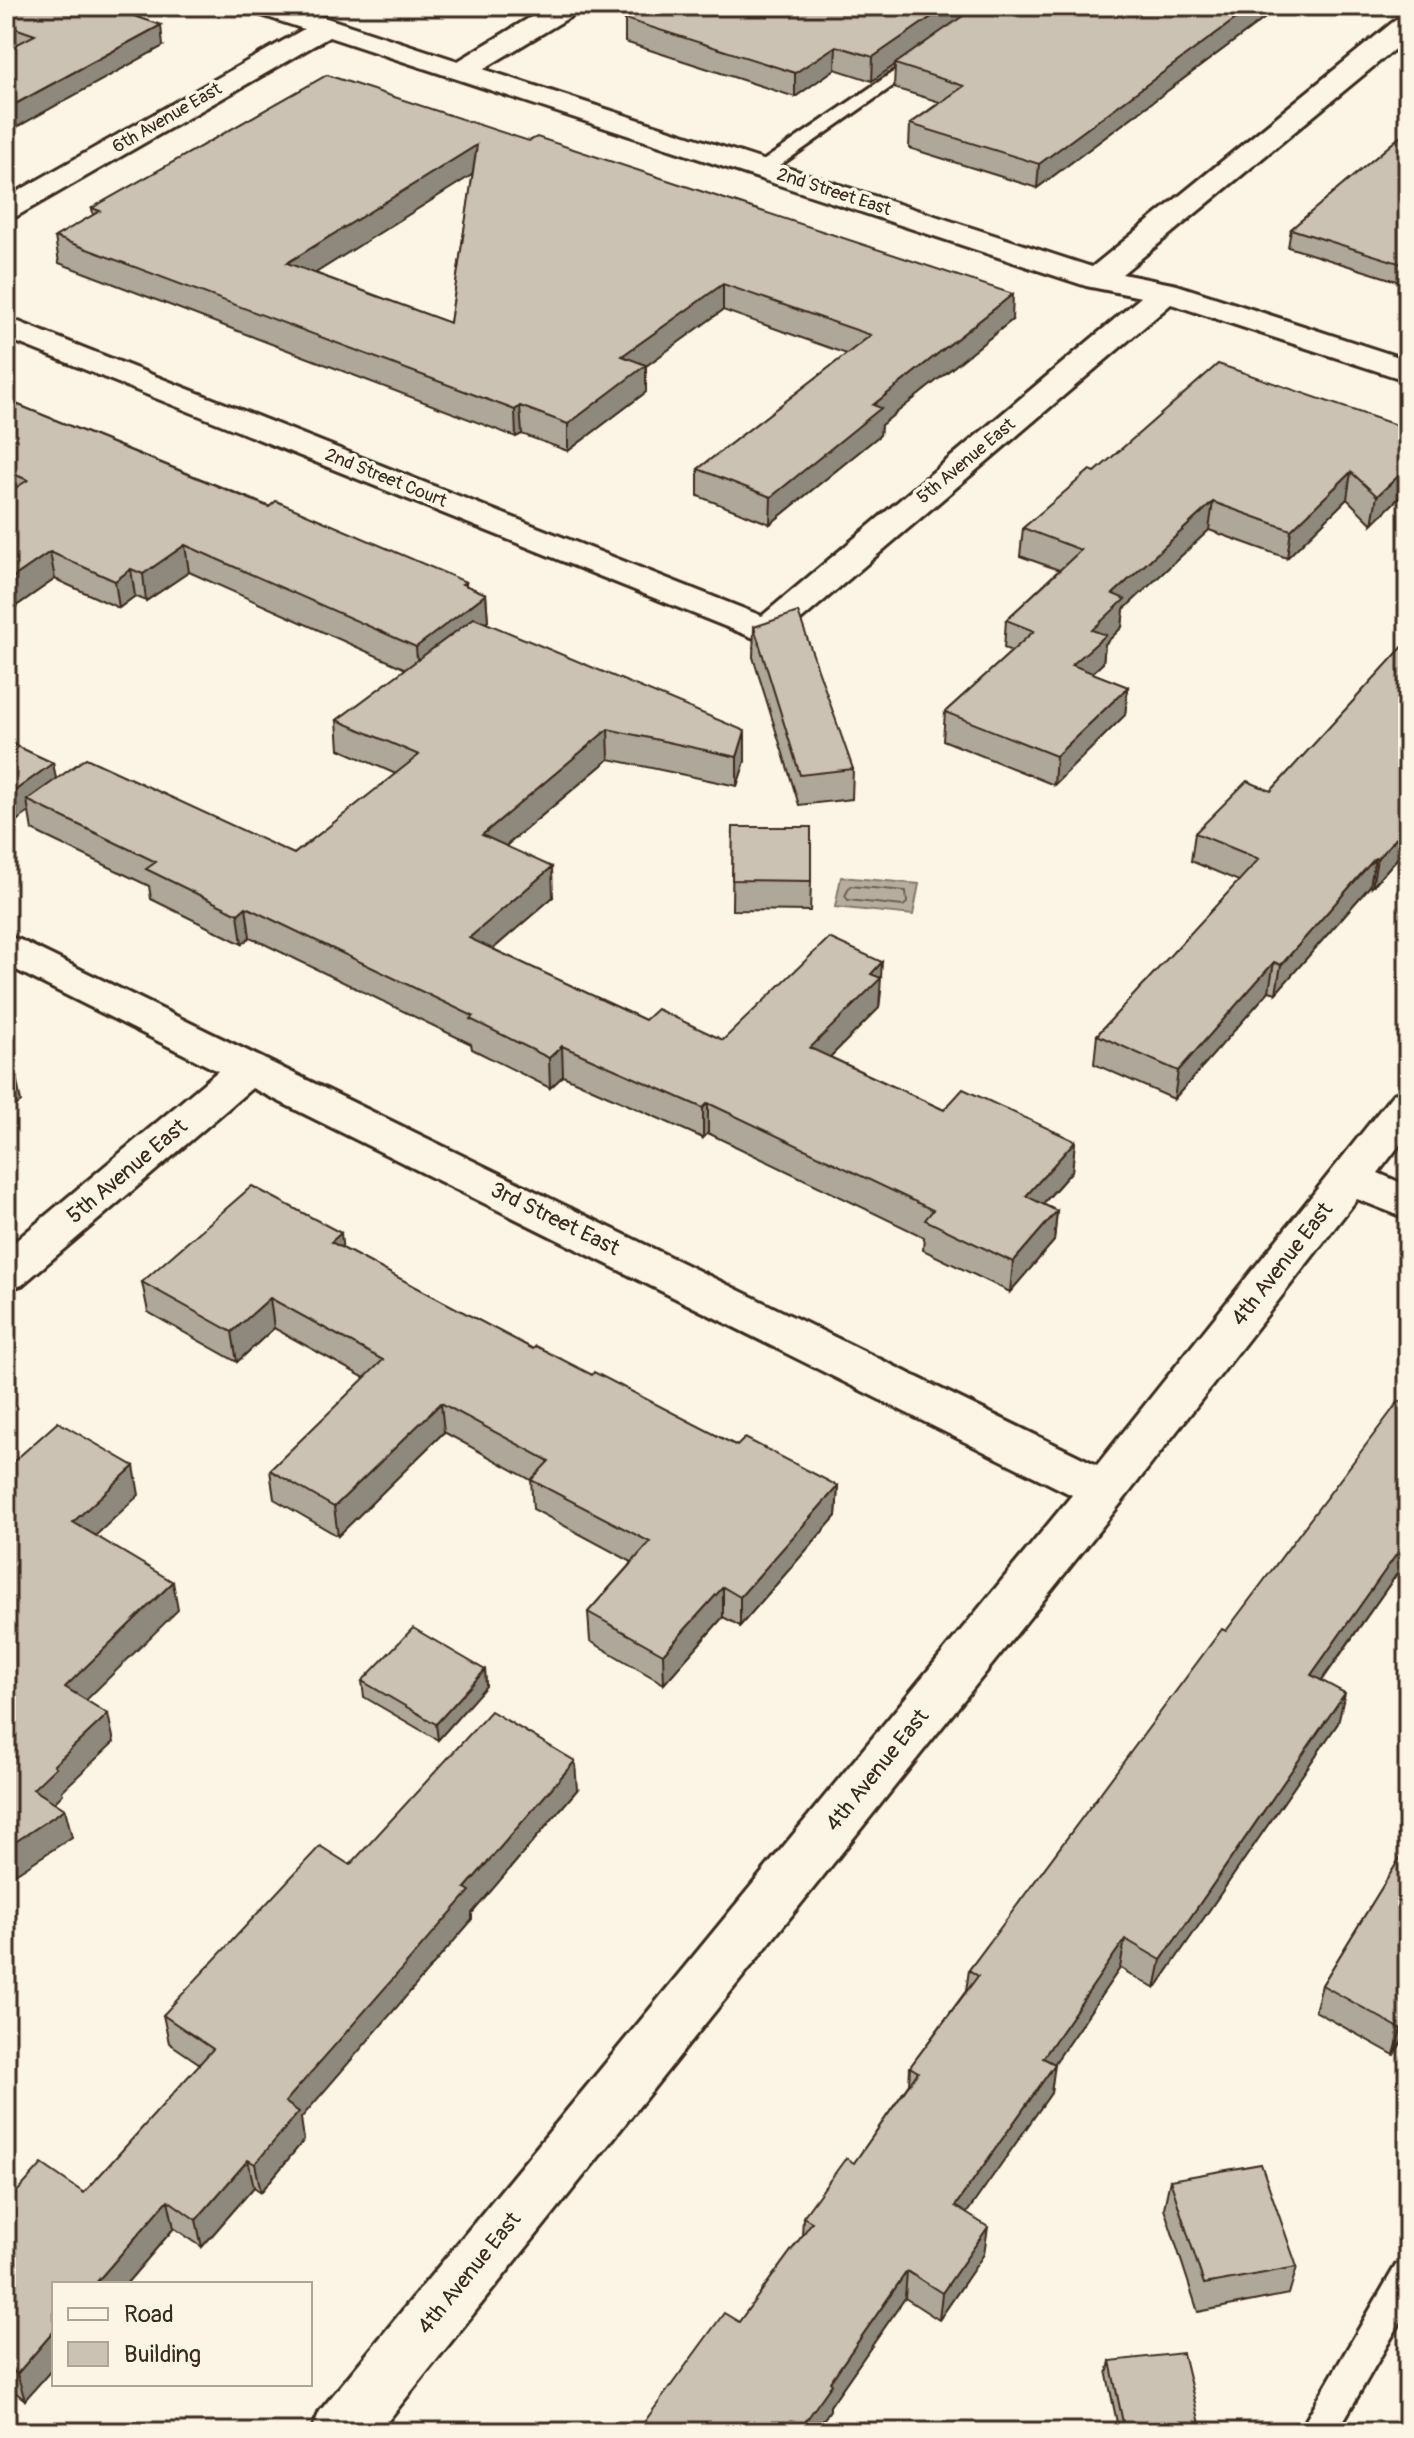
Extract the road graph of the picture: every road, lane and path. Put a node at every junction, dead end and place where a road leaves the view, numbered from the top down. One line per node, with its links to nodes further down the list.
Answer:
1 (262, 6): 4 (street, 2nd Street East)
2 (568, 6): 6 (street)
3 (1408, 24): 9 (street)
4 (327, 27): 6 (street, 2nd Street East); 8 (street, 6th Avenue East)
5 (944, 42): 7 (lane)
6 (462, 70): 7 (street, 2nd Street East)
7 (763, 169): 9 (street, 2nd Street East)
8 (6, 210)
9 (1097, 279): 10 (street, 2nd Street East)
10 (1166, 292): 12 (street, 2nd Street East); 13 (street, 5th Avenue East)
11 (6, 327): 13 (street, 2nd Street Court)
12 (1408, 371)
13 (767, 630)
14 (6, 949): 15 (street, 3rd Street East)
15 (248, 1068): 19 (street, 5th Avenue East); 20 (street, 3rd Street East)
16 (1408, 1104): 17 (street, 4th Avenue East)
17 (1350, 1178): 18 (street); 20 (street, 4th Avenue East)
18 (1408, 1204)
19 (6, 1274)
20 (1104, 1490): 22 (street, 4th Avenue East)
21 (1408, 2276): 23 (lane)
22 (341, 2432)
23 (1317, 2432)

